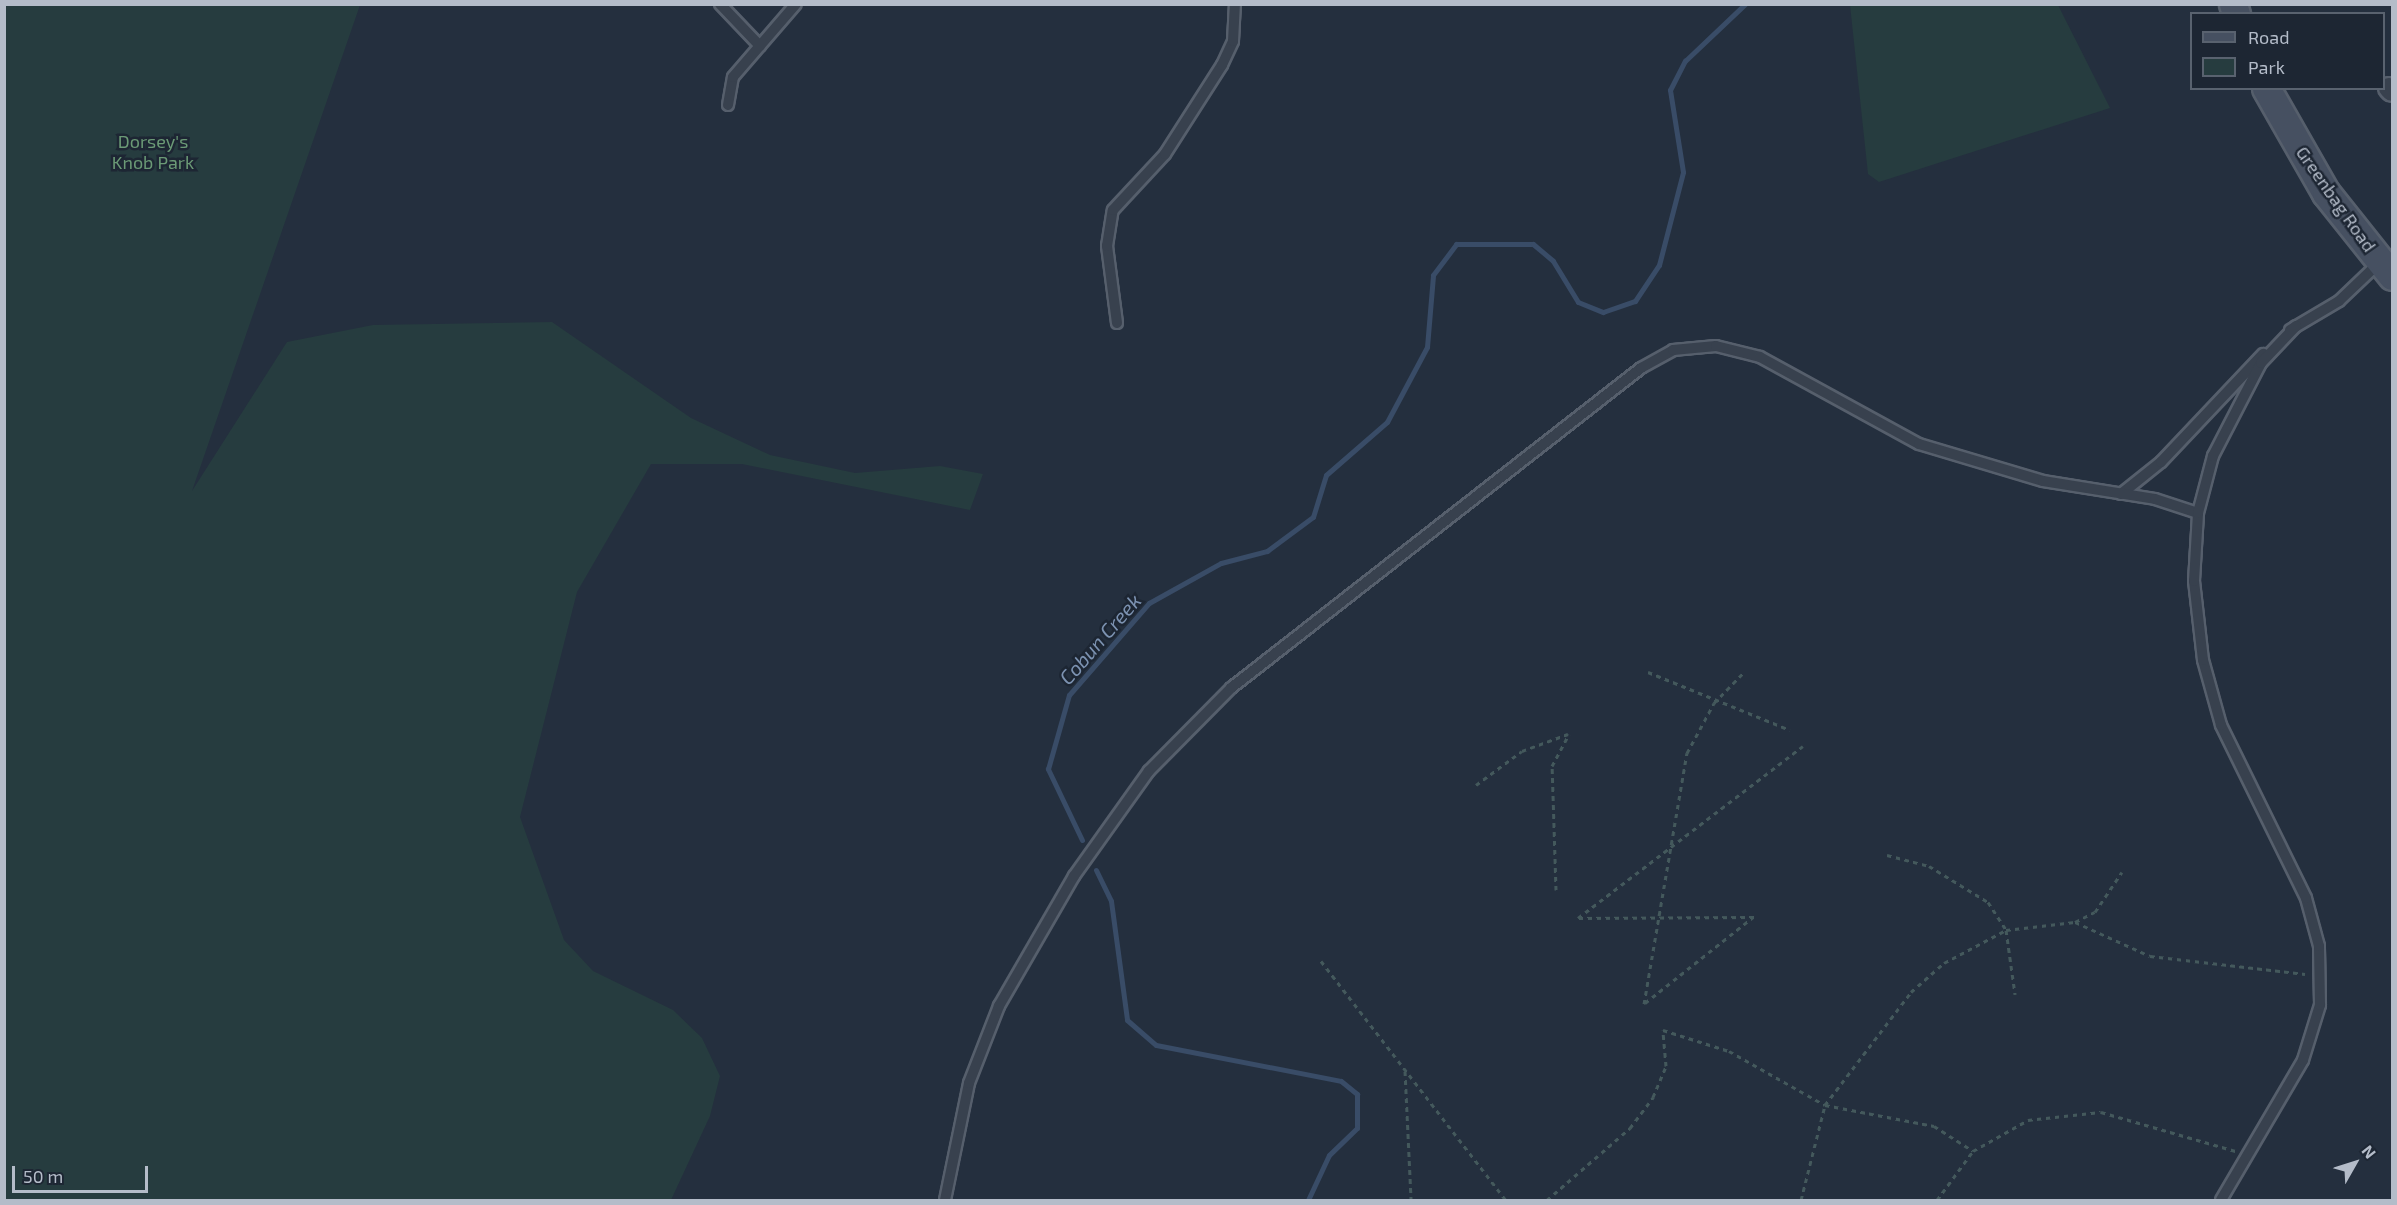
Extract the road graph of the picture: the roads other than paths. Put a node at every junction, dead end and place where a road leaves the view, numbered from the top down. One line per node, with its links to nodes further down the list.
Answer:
1 (720, 4): 4 (lane)
2 (796, 4): 4 (lane)
3 (1235, 4): 8 (lane)
4 (760, 46): 6 (lane)
5 (2267, 90): 7 (main road, Greenbag Road)
6 (728, 105)
7 (2386, 269): 9 (lane)
8 (1116, 323)
9 (2296, 326): 10 (lane); 11 (lane)
10 (2121, 494): 11 (lane); 12 (lane)
11 (2198, 513): 13 (lane)
12 (945, 1200)
13 (2221, 1200)

